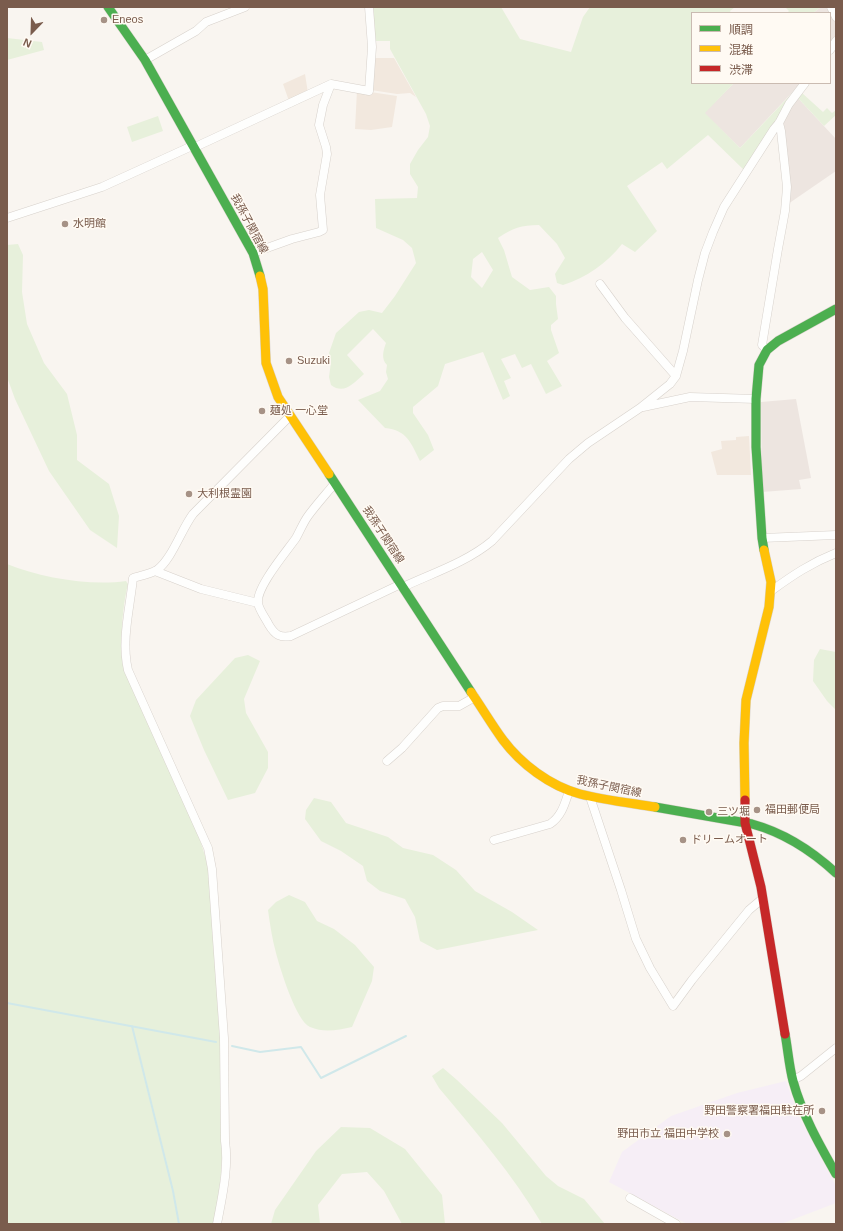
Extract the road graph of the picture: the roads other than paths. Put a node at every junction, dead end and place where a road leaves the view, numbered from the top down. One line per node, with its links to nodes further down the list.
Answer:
1 (108, 7): 6 (main road, 我孫子関宿線)
2 (245, 7): 6 (street)
3 (369, 7): 7 (street)
4 (831, 7): 5 (street)
5 (836, 17)
6 (145, 60): 10 (main road, 我孫子関宿線)
7 (331, 84): 10 (street); 12 (street)
8 (804, 84): 9 (street)
9 (779, 123): 15 (street); 16 (street)
10 (193, 147): 11 (street); 12 (main road, 我孫子関宿線)
11 (7, 218)
12 (253, 253): 19 (main road, 我孫子関宿線)
13 (600, 284): 16 (street)
14 (836, 309): 15 (main road)
15 (767, 350): 17 (main road)
16 (676, 376): 18 (street)
17 (756, 399): 18 (street); 22 (main road)
18 (640, 408): 26 (street)
19 (290, 416): 20 (main road, 我孫子関宿線); 25 (street)
20 (335, 483): 26 (main road, 我孫子関宿線); 28 (street)
21 (832, 535): 22 (street); 23 (street)
22 (762, 538): 27 (main road)
23 (836, 543)
24 (836, 552): 27 (street)
25 (155, 571): 28 (street); 41 (street)
26 (402, 586): 28 (street); 29 (main road, 我孫子関宿線)
27 (771, 591): 33 (main road)
28 (258, 603)
29 (475, 697): 30 (street); 31 (main road, 我孫子関宿線)
30 (386, 760)
31 (569, 791): 32 (main road, 我孫子関宿線); 34 (street)
32 (590, 797): 33 (main road, 我孫子関宿線); 36 (street)
33 (745, 822): 35 (main road, 我孫子関宿線); 36 (main road)
34 (494, 840)
35 (836, 873)
36 (762, 899): 38 (main road)
37 (836, 1048): 38 (street)
38 (793, 1080): 39 (main road)
39 (836, 1174)
40 (630, 1198): 42 (street)
41 (217, 1224)
42 (676, 1224)

